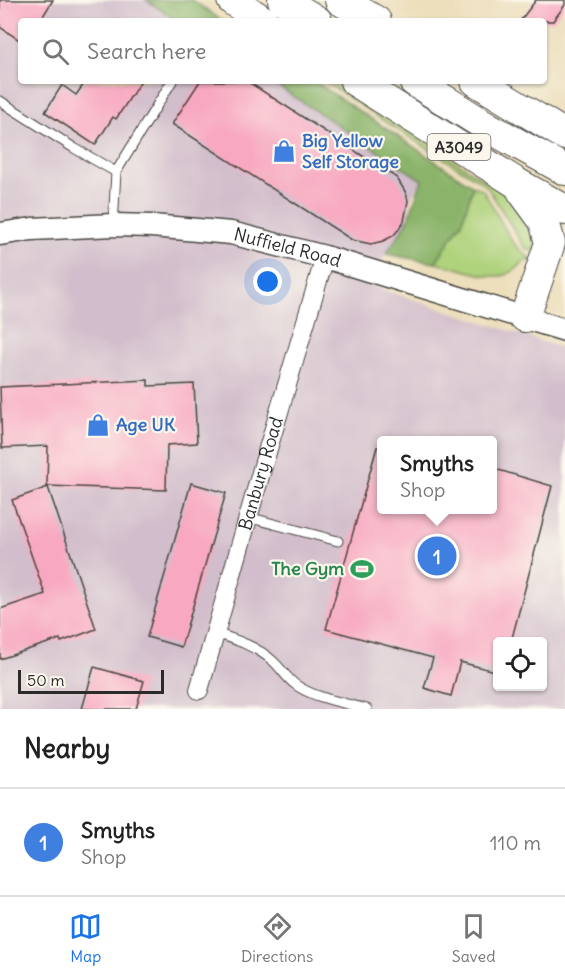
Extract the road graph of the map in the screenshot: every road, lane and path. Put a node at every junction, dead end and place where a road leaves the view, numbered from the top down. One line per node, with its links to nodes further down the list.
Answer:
1 (232, 0): 4 (highway)
2 (283, 0): 5 (highway)
3 (340, 0): 6 (highway)
4 (259, 18)
5 (312, 18)
6 (372, 18)
7 (170, 84): 16 (lane)
8 (360, 84): 17 (highway, A3049)
9 (419, 84): 15 (highway, A3049)
10 (481, 84): 14 (highway)
11 (501, 84): 13 (highway)
12 (0, 101): 16 (lane)
13 (565, 116)
14 (565, 135)
15 (565, 170)
16 (116, 172): 19 (lane)
17 (515, 182): 18 (highway, A3049); 22 (highway)
18 (565, 210)
19 (113, 225): 20 (street, Nuffield Road); 21 (street, Nuffield Road)
20 (0, 234)
21 (325, 257): 22 (street, Nuffield Road); 24 (street, Banbury Road)
22 (525, 317): 23 (street, Nuffield Road)
23 (565, 330)
24 (248, 517): 25 (lane); 26 (street, Banbury Road)
25 (338, 541)
26 (215, 633): 27 (street, Banbury Road); 28 (lane)
27 (199, 690)
28 (367, 709)

